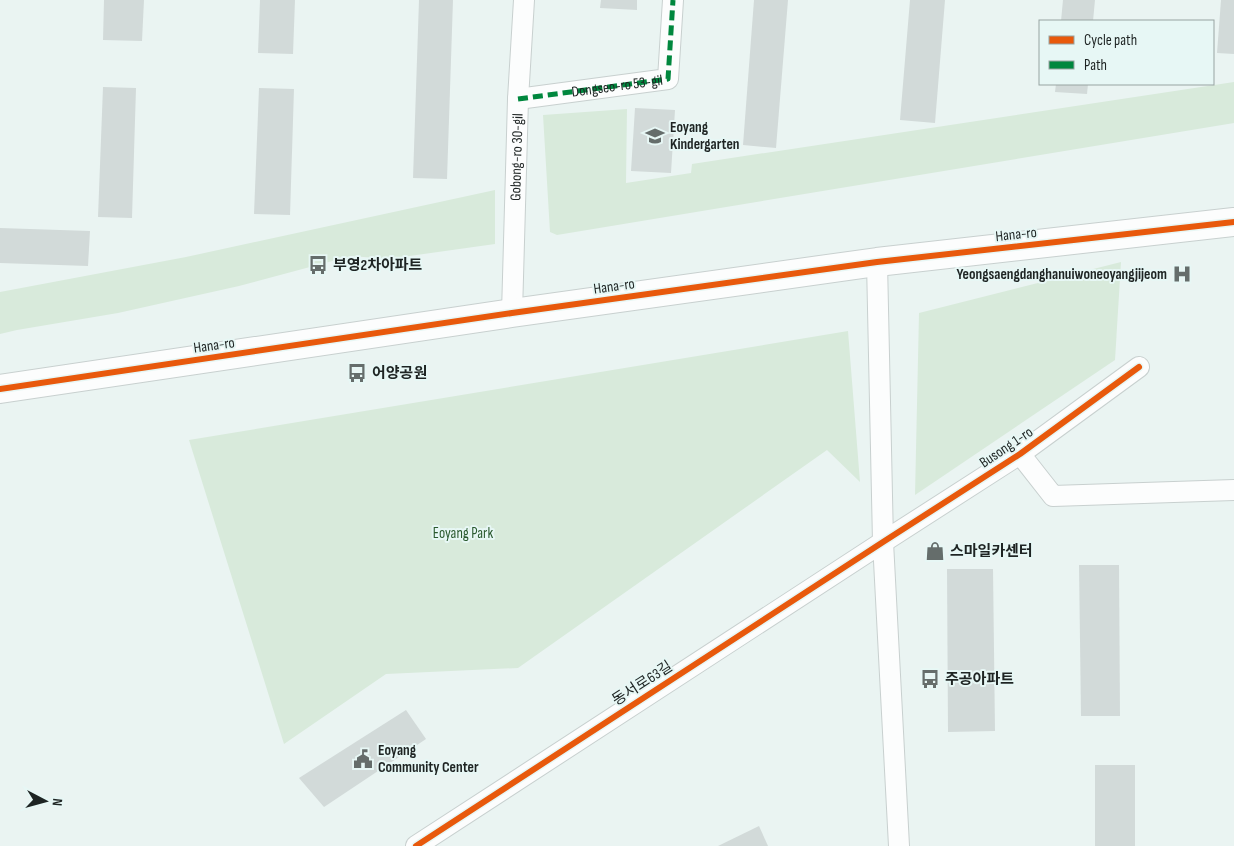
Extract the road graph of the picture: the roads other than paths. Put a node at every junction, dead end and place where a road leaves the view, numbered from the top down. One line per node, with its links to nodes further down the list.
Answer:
1 (524, 0): 3 (street, Gobong-ro 30-gil)
2 (673, 0): 3 (street, Dongseo-ro 53-gil)
3 (518, 99): 6 (street, Gobong-ro 30-gil)
4 (1234, 222): 5 (street, Hana-ro)
5 (876, 262): 6 (street, Hana-ro); 11 (street)
6 (512, 313): 8 (street, Hana-ro)
7 (1139, 367): 9 (street, Busong 1-ro)
8 (0, 389)
9 (1020, 454): 10 (street); 11 (street, Busong 1-ro)
10 (1234, 490)
11 (883, 542): 12 (street, 동서로63길); 13 (street)
12 (423, 843)
13 (899, 846)

